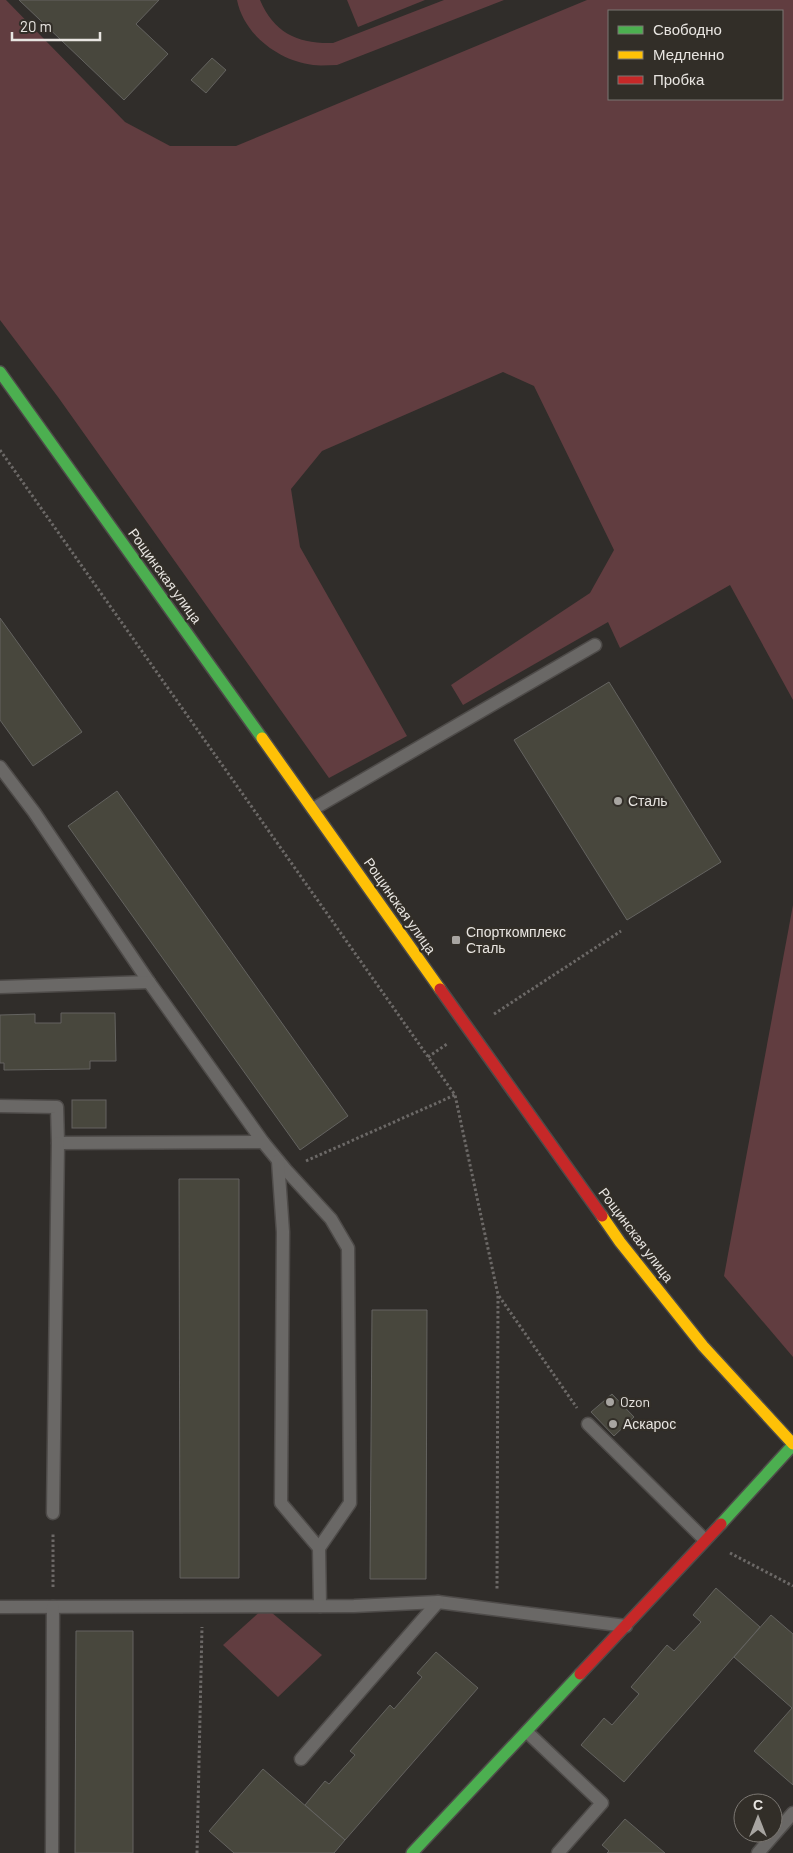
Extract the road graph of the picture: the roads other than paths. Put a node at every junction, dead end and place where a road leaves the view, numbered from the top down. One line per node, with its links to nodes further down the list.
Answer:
1 (0, 372): 4 (main road, Рощинская улица)
2 (595, 645): 4 (lane)
3 (0, 767): 5 (lane)
4 (314, 809): 12 (main road, Рощинская улица)
5 (149, 982): 6 (lane); 8 (lane)
6 (0, 987)
7 (0, 1106): 9 (lane)
8 (263, 1142): 9 (lane); 10 (lane)
9 (58, 1143): 13 (lane)
10 (282, 1165): 15 (lane); 15 (lane)
11 (588, 1424): 14 (lane)
12 (793, 1444): 14 (main road)
13 (53, 1513)
14 (705, 1540): 20 (main road)
15 (319, 1548): 17 (lane)
16 (438, 1602): 17 (lane); 20 (lane); 22 (lane)
17 (320, 1606): 19 (lane)
18 (0, 1607): 19 (lane)
19 (53, 1607): 24 (lane)
20 (626, 1626): 21 (main road)
21 (527, 1732): 25 (main road); 26 (lane)
22 (301, 1759)
23 (793, 1813): 27 (lane)
24 (52, 1853)
25 (412, 1853)
26 (558, 1853)
27 (758, 1853)

